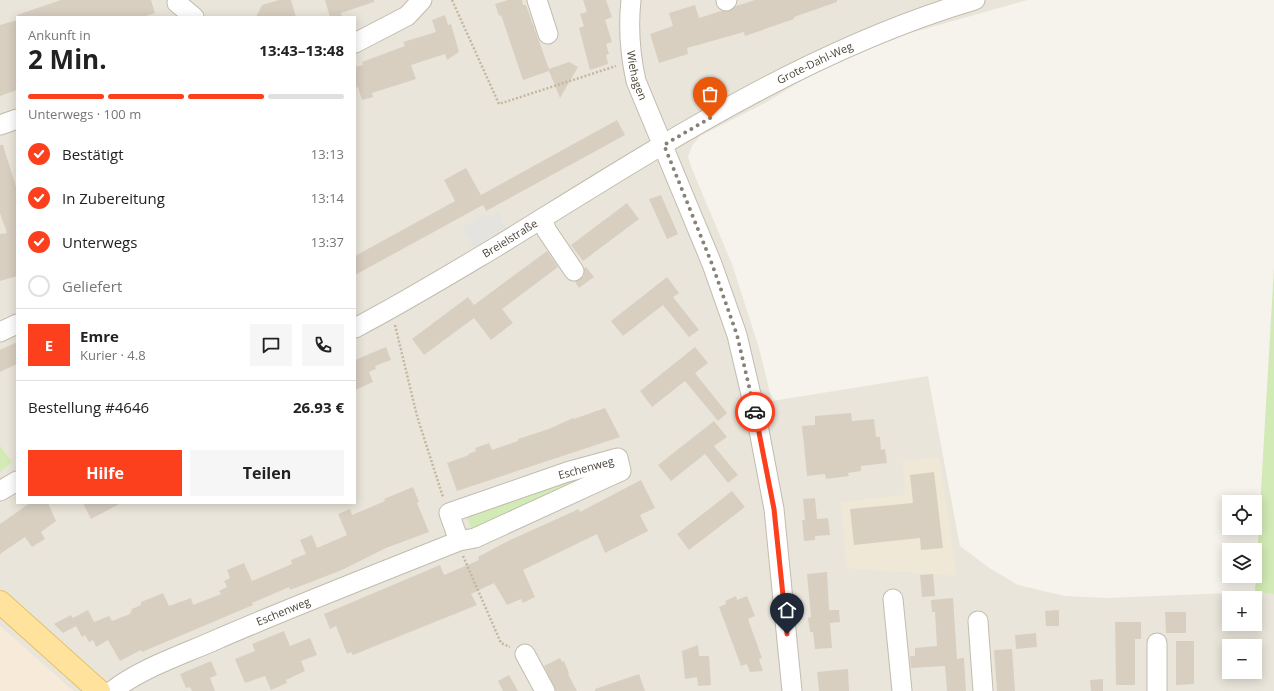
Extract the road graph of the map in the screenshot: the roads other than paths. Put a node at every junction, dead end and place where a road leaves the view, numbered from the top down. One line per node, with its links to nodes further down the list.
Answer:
1 (422, 0): 8 (street)
2 (537, 0): 7 (street)
3 (631, 0): 11 (street, Wiehagen)
4 (975, 0): 11 (street, Grote-Dahl-Weg)
5 (176, 7): 6 (street)
6 (192, 16)
7 (548, 34)
8 (356, 42)
9 (16, 119): 10 (street)
10 (0, 125)
11 (664, 145): 12 (street, Breielstraße); 29 (street, Wiehagen)
12 (542, 219): 13 (street); 15 (street, Breielstraße)
13 (574, 271)
14 (16, 324): 16 (street)
15 (356, 327)
16 (0, 332)
17 (16, 482): 18 (street)
18 (0, 491)
19 (459, 541): 19 (street, Eschenweg); 27 (street, Eschenweg)
20 (0, 597): 22 (main road)
21 (893, 599): 30 (street)
22 (8, 609): 26 (main road)
23 (978, 621): 31 (street)
24 (1157, 643): 32 (street)
25 (525, 654): 28 (street)
26 (99, 691)
27 (112, 691)
28 (544, 691)
29 (792, 691)
30 (902, 691)
31 (983, 691)
32 (1158, 691)

